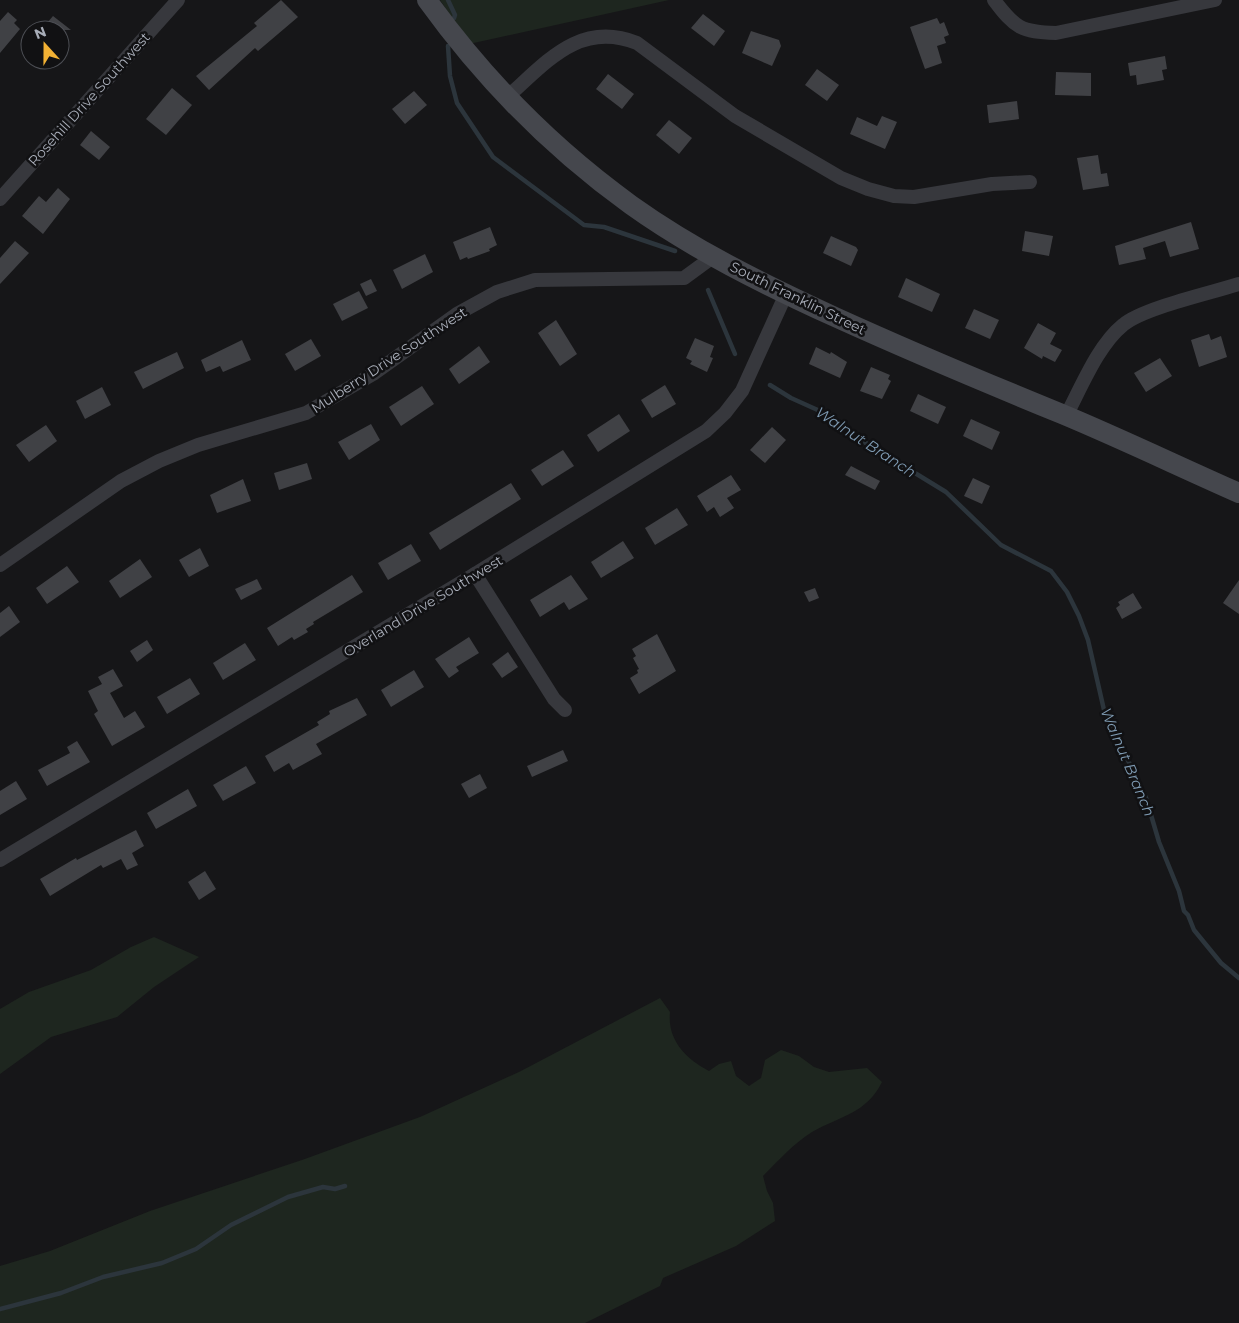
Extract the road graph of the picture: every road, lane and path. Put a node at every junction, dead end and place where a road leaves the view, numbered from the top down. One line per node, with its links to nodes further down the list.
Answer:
1 (178, 0): 7 (street, Rosehill Drive Southwest)
2 (427, 0): 5 (main road, South Franklin Street)
3 (994, 0): 4 (street)
4 (1214, 0)
5 (506, 98): 6 (street); 8 (main road, South Franklin Street)
6 (1030, 182)
7 (0, 199)
8 (714, 256): 10 (main road, South Franklin Street); 13 (street, Mulberry Drive Southwest)
9 (1239, 284): 11 (street)
10 (786, 294): 11 (main road, South Franklin Street); 14 (street, Overland Drive Southwest)
11 (1066, 416): 12 (main road, South Franklin Street)
12 (1239, 493)
13 (0, 565)
14 (475, 574): 15 (street); 16 (street, Overland Drive Southwest)
15 (565, 710)
16 (0, 860)

